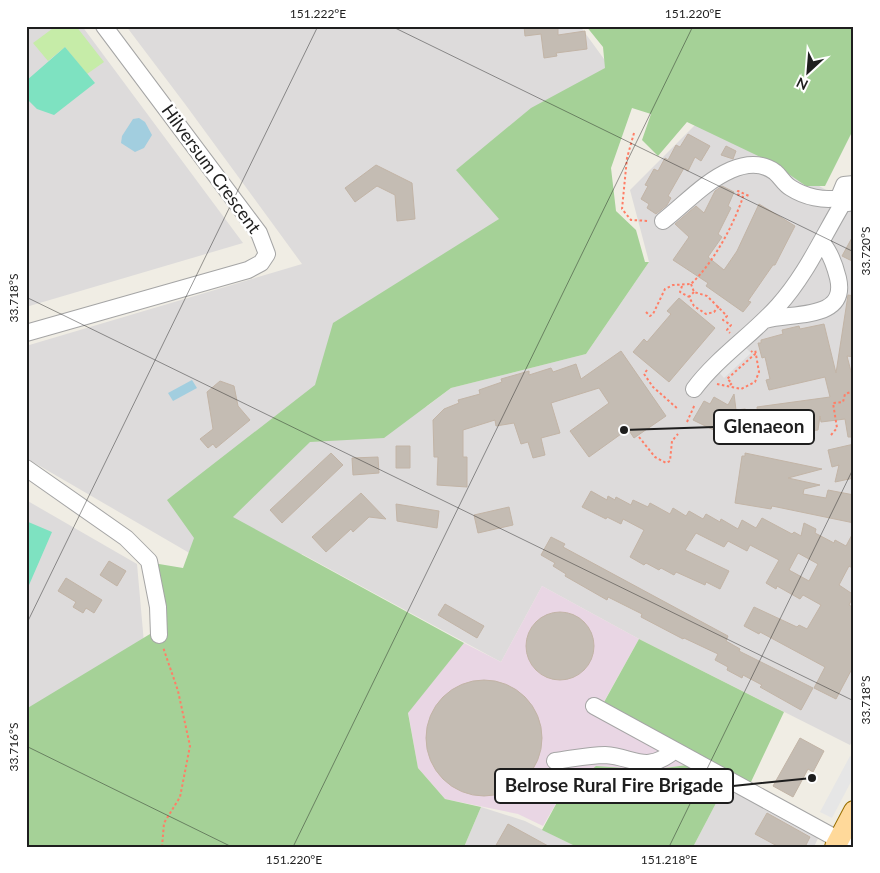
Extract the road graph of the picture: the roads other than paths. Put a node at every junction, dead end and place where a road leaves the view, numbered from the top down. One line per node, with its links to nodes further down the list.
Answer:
1 (104, 26): 6 (street, Hilversum Crescent)
2 (849, 189): 3 (street); 4 (street)
3 (663, 221)
4 (822, 243): 5 (street); 5 (street)
5 (765, 320): 7 (street)
6 (26, 333)
7 (695, 395)
8 (26, 468): 9 (street)
9 (159, 635)
10 (594, 706): 11 (street)
11 (674, 751): 12 (street); 14 (street)
12 (555, 761)
13 (854, 812): 14 (main road)
14 (842, 844)

